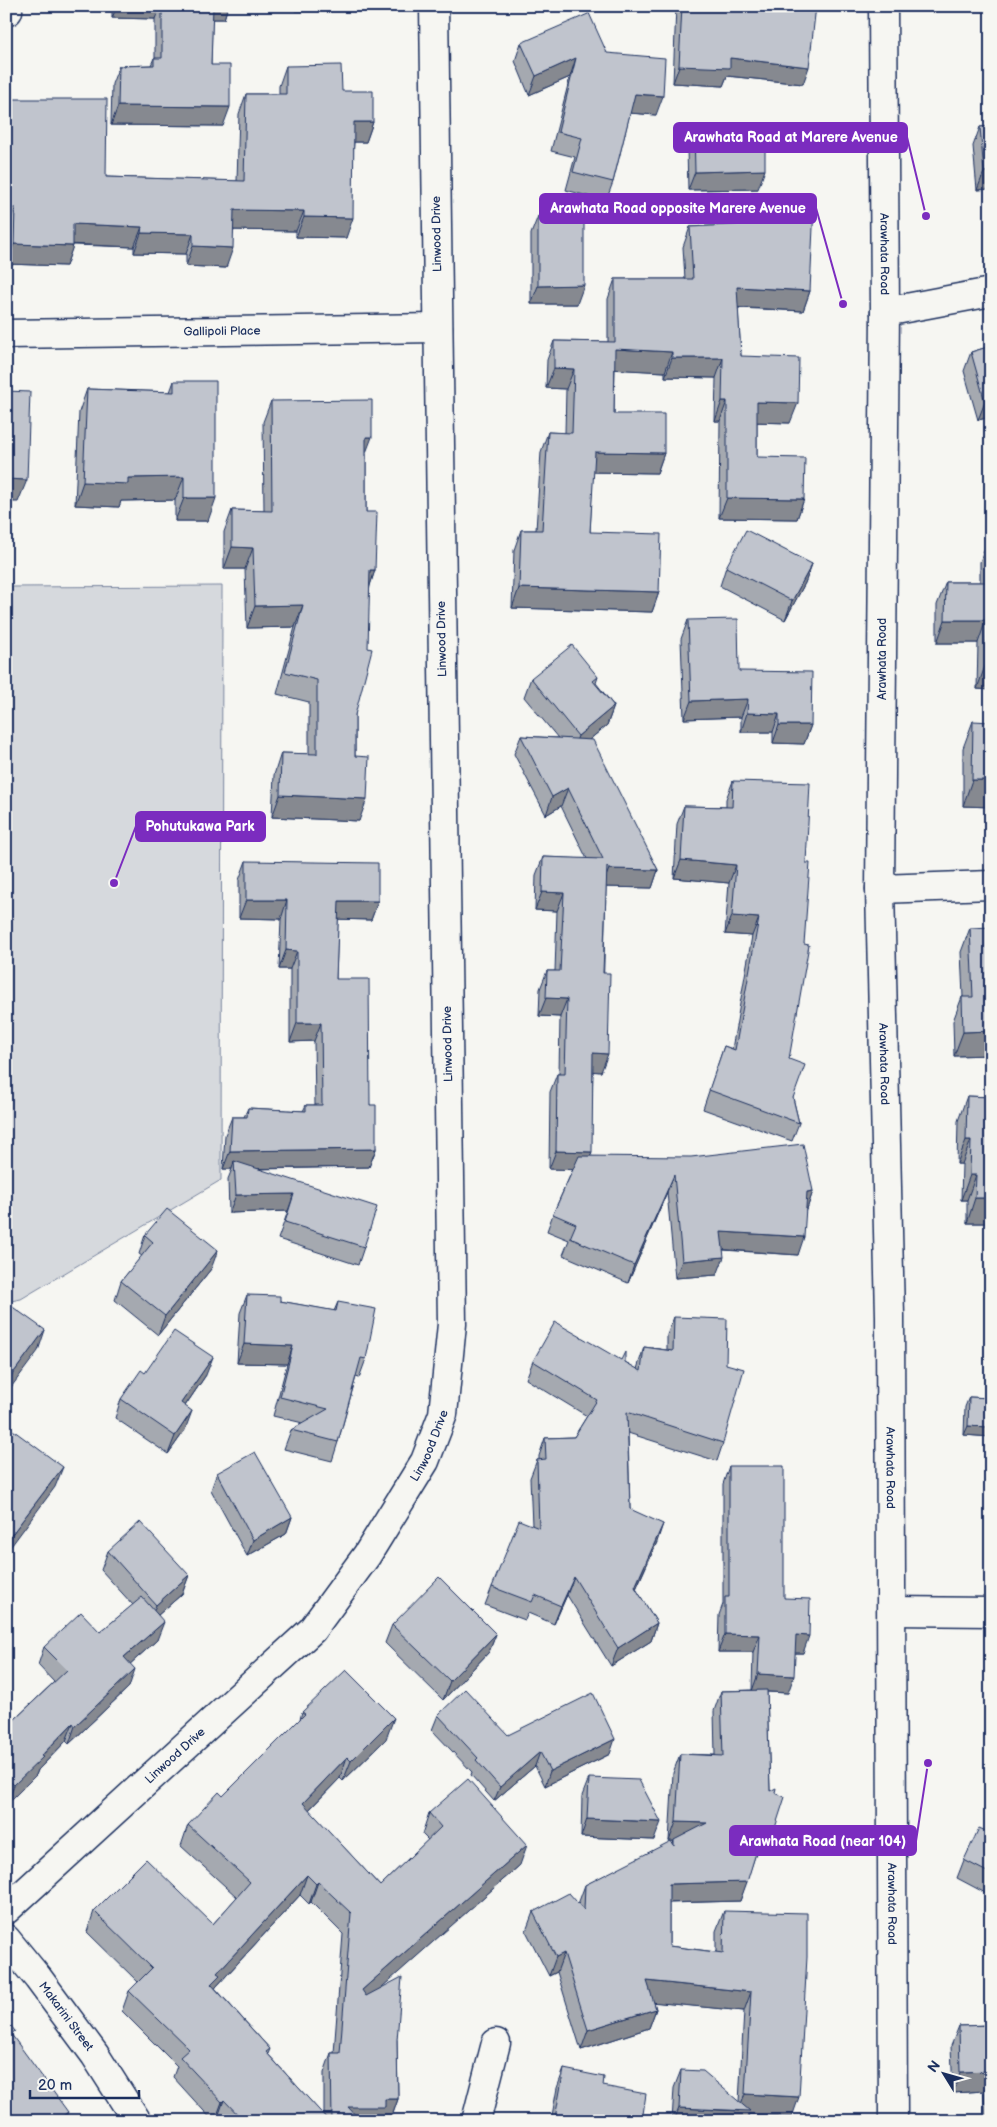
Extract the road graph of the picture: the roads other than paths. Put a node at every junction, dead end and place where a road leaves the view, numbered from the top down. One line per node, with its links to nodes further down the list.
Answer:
1 (434, 6): 5 (street, Linwood Drive)
2 (883, 6): 4 (street, Arawhata Road)
3 (991, 292): 4 (street)
4 (885, 312): 8 (street, Arawhata Road)
5 (438, 328): 6 (street, Gallipoli Place); 11 (street, Linwood Drive)
6 (6, 334)
7 (991, 885): 8 (street)
8 (880, 889): 9 (street, Arawhata Road)
9 (892, 1611): 10 (street); 16 (street, Arawhata Road)
10 (991, 1612)
11 (6, 1910)
12 (6, 1939): 14 (street, Makarini Street)
13 (496, 2043): 15 (street)
14 (136, 2121)
15 (476, 2121)
16 (893, 2121)

